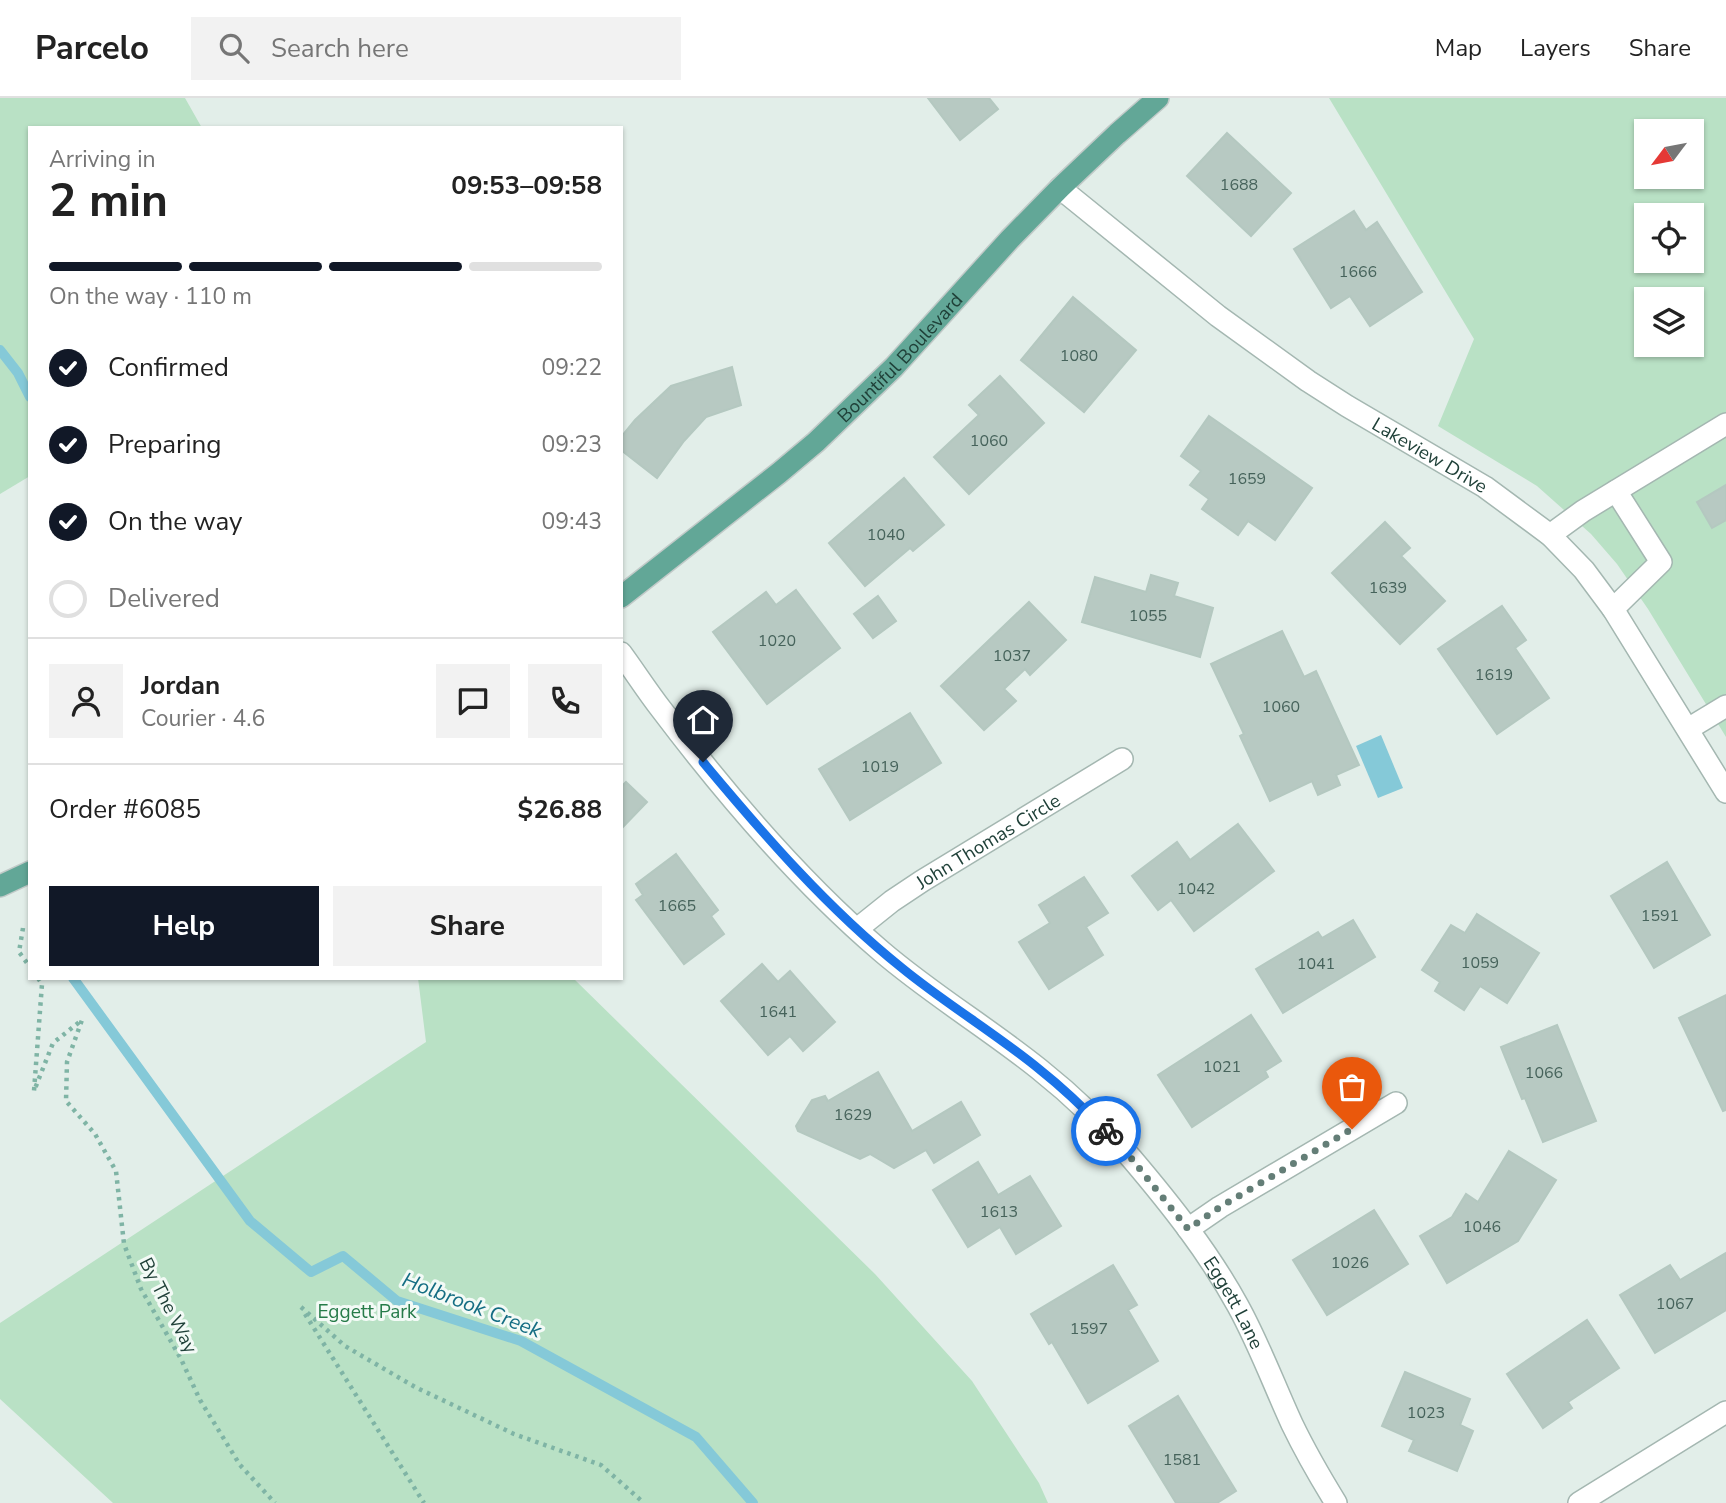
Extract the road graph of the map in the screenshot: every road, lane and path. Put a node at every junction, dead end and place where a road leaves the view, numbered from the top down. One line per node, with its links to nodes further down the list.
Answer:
1 (1158, 98): 2 (main road, Bountiful Boulevard)
2 (1060, 188): 5 (street, Lakeview Drive); 6 (main road, Bountiful Boulevard)
3 (1726, 424): 4 (street)
4 (1616, 491): 5 (street); 7 (street)
5 (1550, 535): 7 (street, Lakeview Drive)
6 (623, 595)
7 (1612, 609): 10 (street, Lakeview Drive)
8 (623, 656): 16 (street, Eggett Lane)
9 (1726, 706): 10 (street)
10 (1688, 730): 12 (street, Lakeview Drive)
11 (1122, 758): 16 (street, John Thomas Circle)
12 (1726, 792)
13 (28, 873): 14 (main road)
14 (0, 886)
15 (23, 928): 17 (path)
16 (857, 929): 20 (street, Eggett Lane)
17 (28, 964)
18 (39, 980): 22 (path, By The Way)
19 (1396, 1102): 20 (street)
20 (1188, 1229): 25 (street, Eggett Lane)
21 (1726, 1412): 26 (street)
22 (275, 1503)
23 (424, 1503): 24 (path)
24 (644, 1503)
25 (1336, 1503)
26 (1579, 1503)

